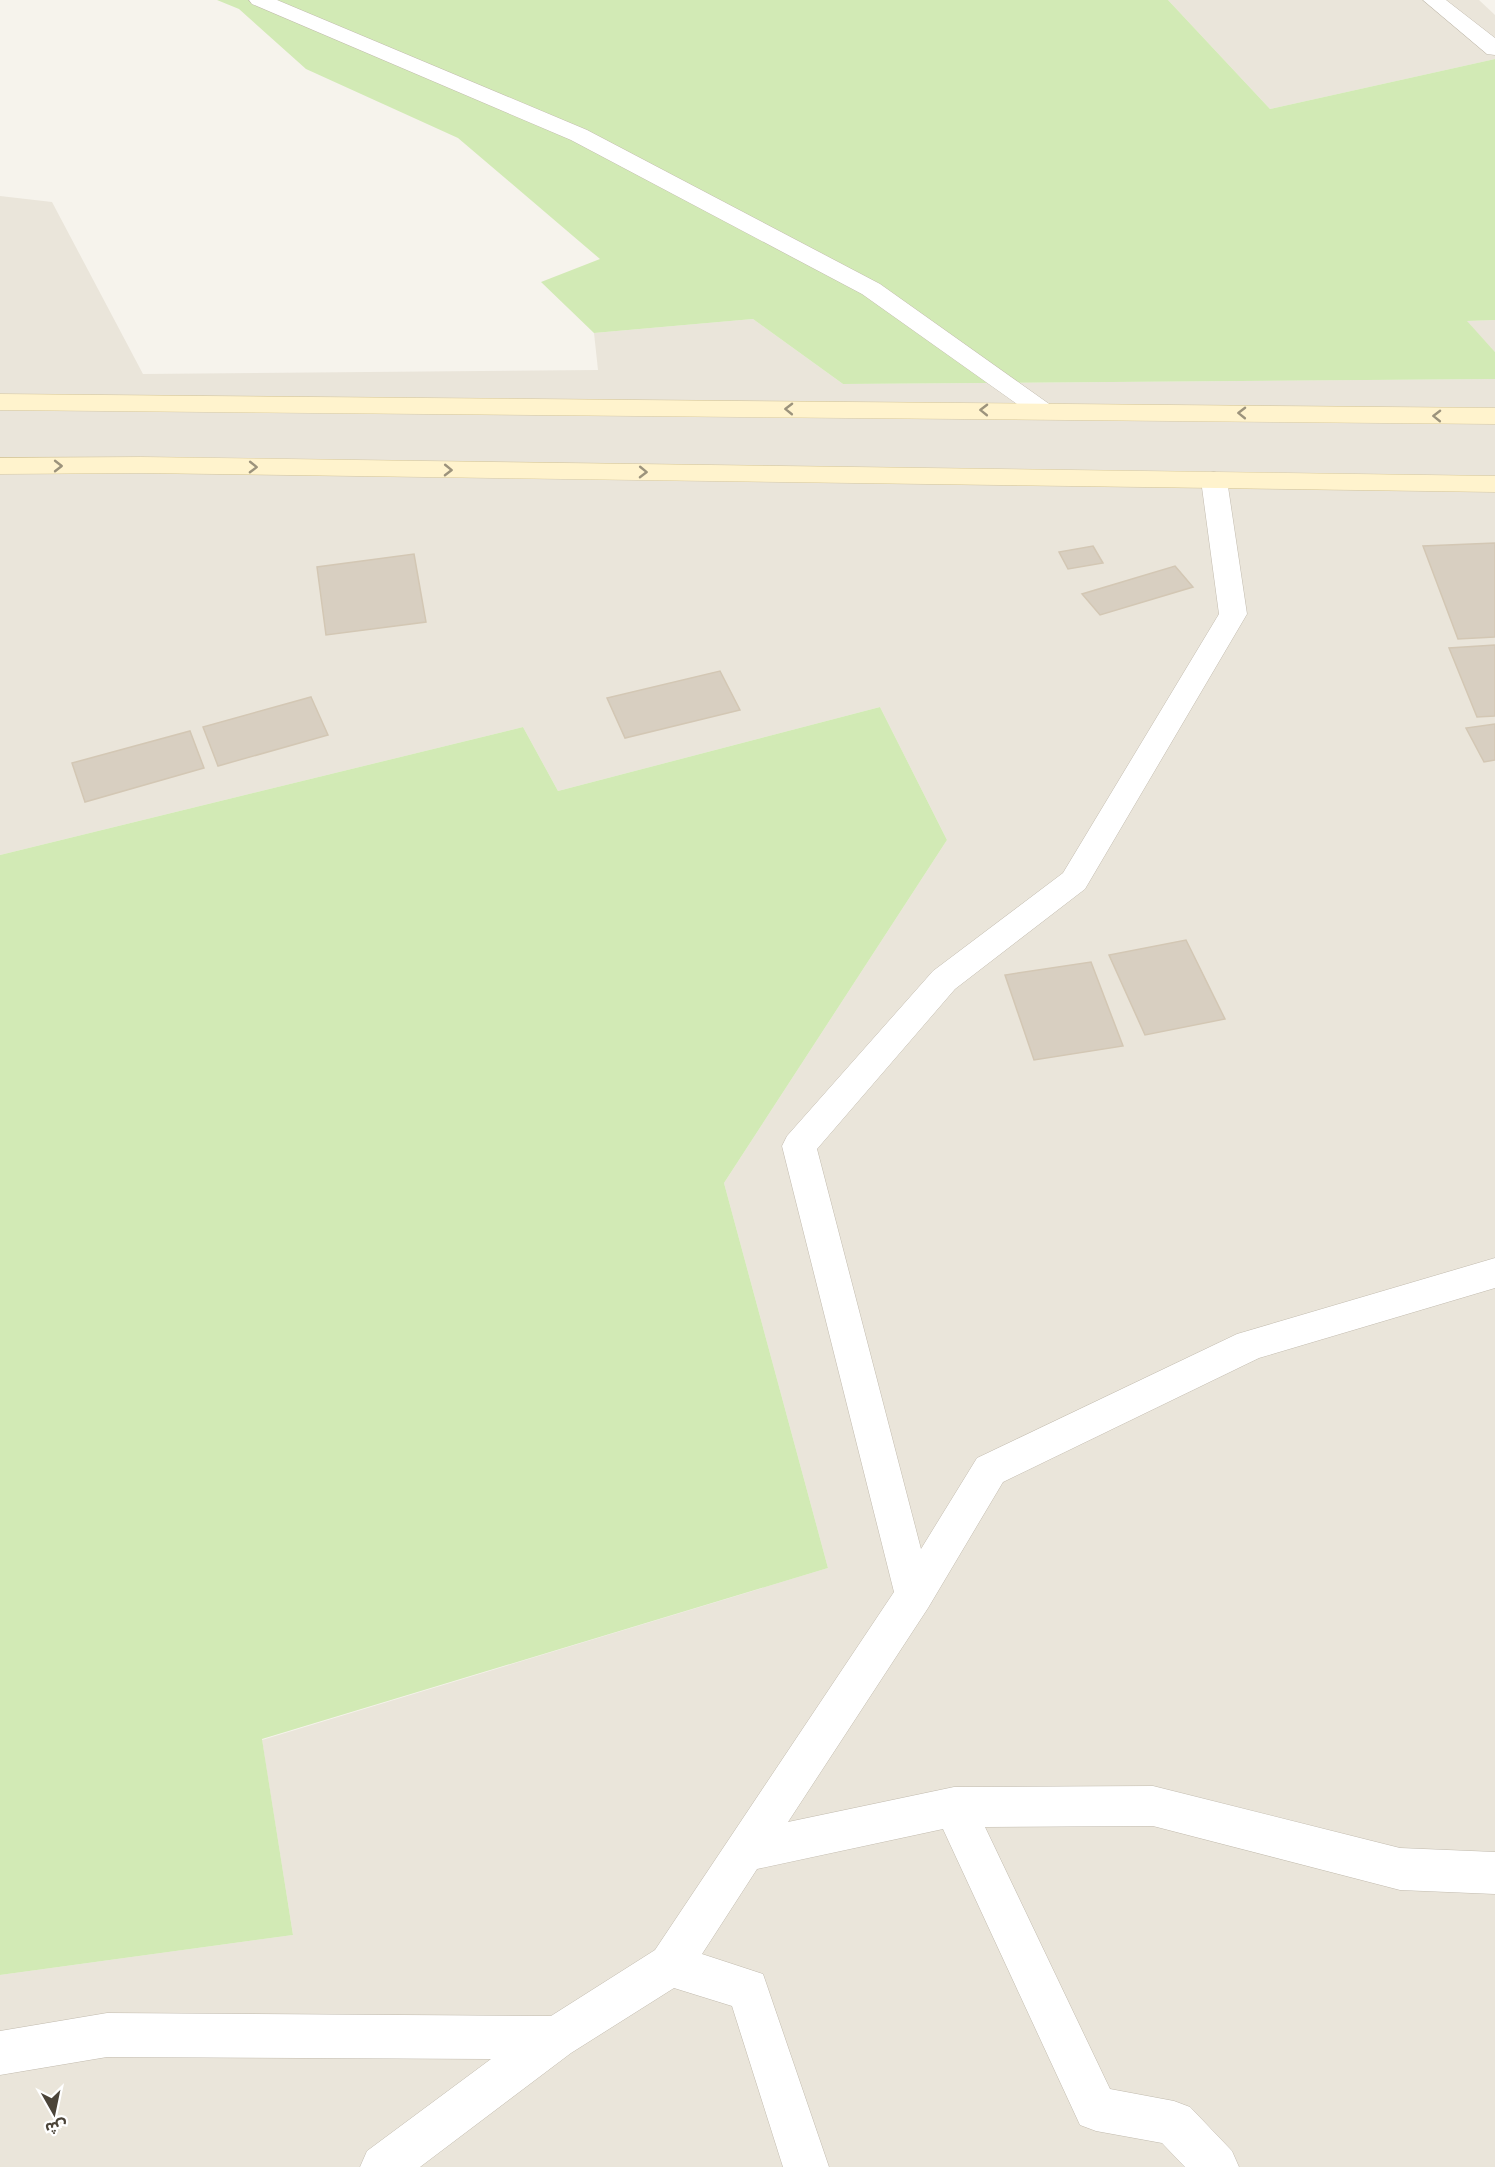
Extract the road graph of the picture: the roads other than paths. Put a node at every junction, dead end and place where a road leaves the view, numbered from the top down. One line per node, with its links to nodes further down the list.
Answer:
1 (259, 0): 5 (street)
2 (1433, 0): 3 (street)
3 (1495, 49)
4 (0, 402): 5 (main road, one-way to 4)
5 (1043, 411): 6 (main road, one-way to 5)
6 (1495, 416)
7 (0, 466): 8 (main road, one-way to 8)
8 (1214, 480): 9 (main road); 11 (street)
9 (1495, 483)
10 (1495, 1272): 11 (street)
11 (914, 1595): 13 (street)
12 (954, 1807): 13 (street); 14 (street); 20 (street)
13 (747, 1851): 15 (street)
14 (1495, 1873)
15 (670, 1965): 16 (street); 19 (street)
16 (556, 2038): 17 (street); 18 (street)
17 (0, 2053)
18 (383, 2167)
19 (806, 2167)
20 (1216, 2167)

